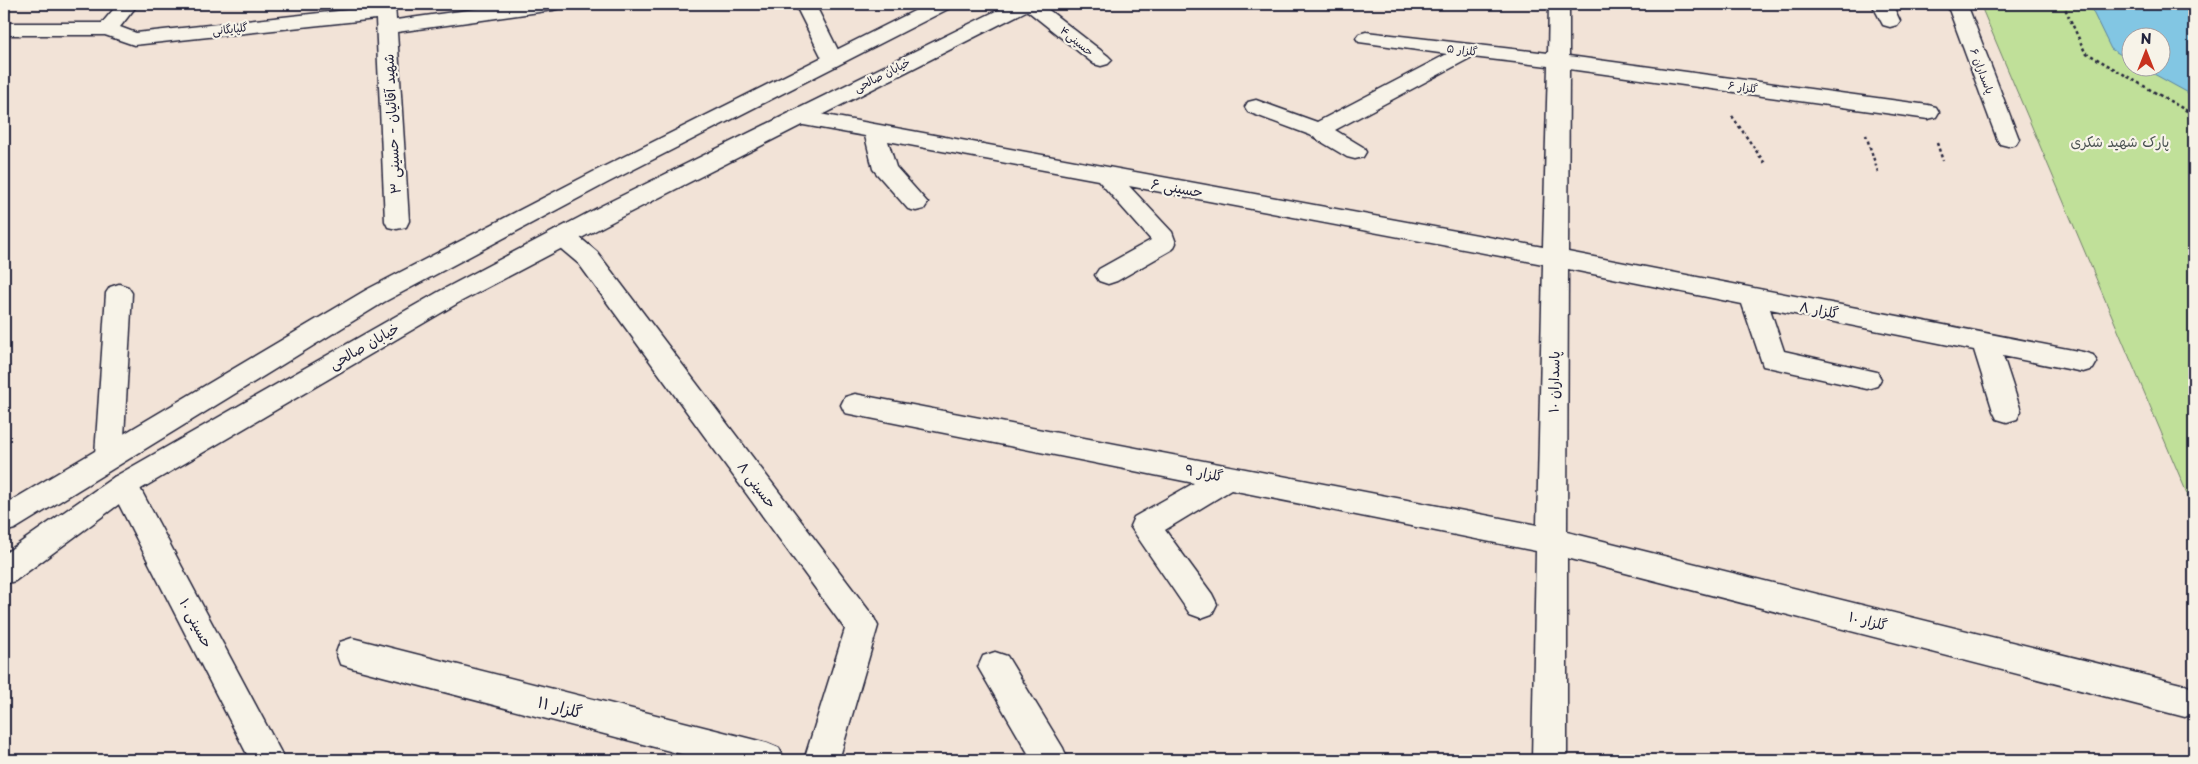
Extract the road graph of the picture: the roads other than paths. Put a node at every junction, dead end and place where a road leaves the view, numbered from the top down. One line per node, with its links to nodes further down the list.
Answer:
1 (128, 4): 11 (street)
2 (553, 4): 9 (street, گلپایگانی)
3 (805, 4): 14 (street)
4 (943, 4): 14 (street)
5 (1025, 4): 19 (street, خیابان صالحی)
6 (1029, 4): 15 (street, حسینی۴)
7 (1559, 4): 16 (street, پاسداران ١٠)
8 (1957, 4): 22 (street, پاسداران ۶)
9 (386, 14): 11 (street, گلپایگانی); 27 (street, شهید آقائیان - حسینی ۳)
10 (4, 28): 11 (street)
11 (108, 28)
12 (1366, 38): 13 (street, گلزار ۵)
13 (1468, 50): 16 (street, گلزار ۵); 20 (street)
14 (832, 60): 38 (street)
15 (1100, 60)
16 (1558, 61): 18 (street, گلزار ۶); 29 (street, پاسداران ١٠)
17 (1256, 106): 20 (street)
18 (1928, 112)
19 (798, 118): 21 (street, حسینی ۶); 23 (street, خیابان صالحی)
20 (1318, 130): 24 (street)
21 (875, 133): 25 (street, حسینی ۶); 26 (street)
22 (2008, 139)
23 (740, 148): 28 (street, خيابان صالحی)
24 (1355, 152)
25 (1106, 175): 29 (street, حسینی ۶); 30 (street)
26 (916, 203)
27 (397, 221)
28 (563, 237): 40 (street, خيابان صالحی); 50 (street, حسینی ۸)
29 (1556, 258): 32 (street, گلزار ۸); 42 (street, پاسداران ١٠)
30 (1108, 275)
31 (119, 293): 38 (street)
32 (1753, 298): 33 (street, گلزار ۸); 35 (street)
33 (1985, 342): 34 (street, گلزار ۸); 37 (street)
34 (2082, 362)
35 (1868, 379)
36 (855, 405): 39 (street, گلزار ٩)
37 (2007, 411)
38 (109, 455): 41 (street)
39 (1227, 478): 42 (street, گلزار ٩); 44 (street)
40 (124, 485): 43 (street, خيابان صالحی); 48 (street, حسینی ۱۰)
41 (4, 520)
42 (1552, 540): 47 (street, گلزار ۱۰); 52 (street, پاسداران ١٠)
43 (4, 570)
44 (1201, 604)
45 (352, 653): 49 (street, گلزار ١١)
46 (995, 667): 51 (street)
47 (2185, 701)
48 (268, 760)
49 (767, 760)
50 (822, 760)
51 (1052, 760)
52 (1549, 760)

